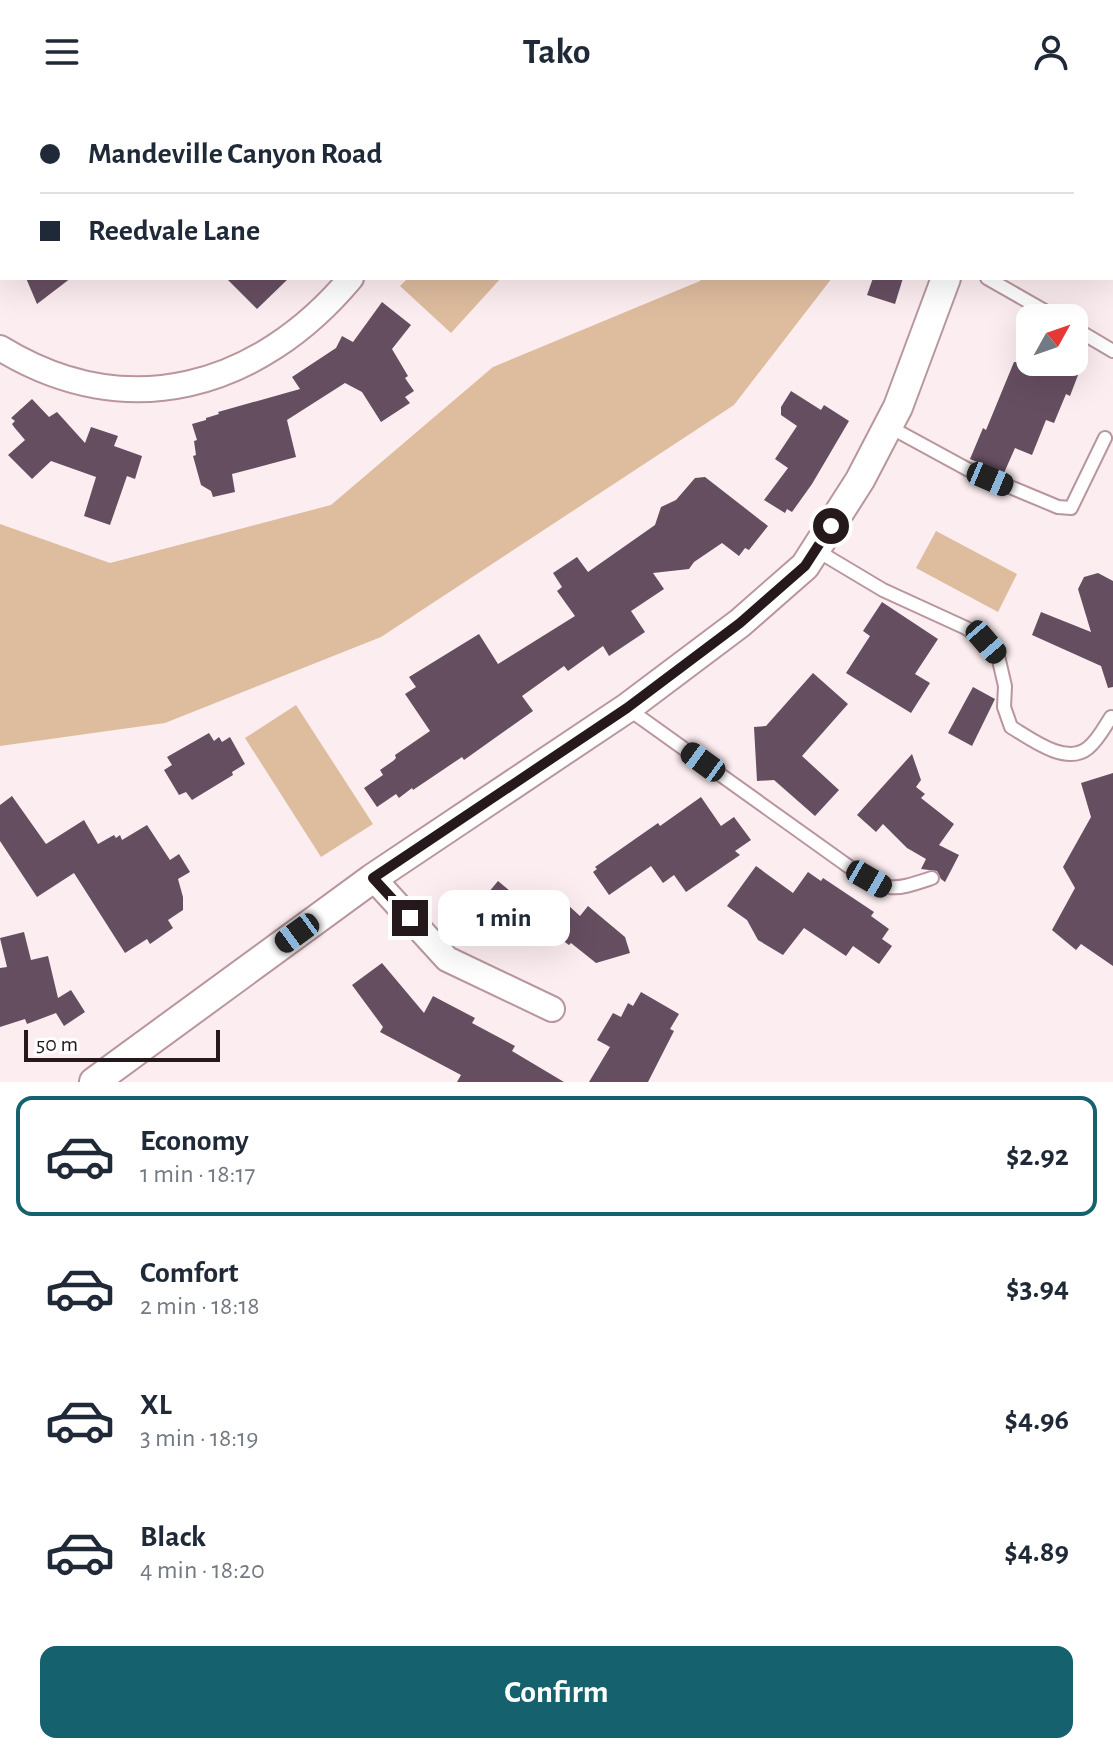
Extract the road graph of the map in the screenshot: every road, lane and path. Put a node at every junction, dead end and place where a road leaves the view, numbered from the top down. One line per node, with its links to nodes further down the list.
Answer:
1 (349, 280): 6 (street)
2 (945, 280): 8 (street)
3 (990, 280): 4 (lane)
4 (1032, 304)
5 (1088, 336): 7 (lane)
6 (0, 348)
7 (1113, 351)
8 (888, 426): 9 (lane); 10 (street)
9 (1105, 438)
10 (816, 550): 11 (street); 12 (lane)
11 (627, 708): 13 (street); 14 (lane)
12 (1111, 717)
13 (373, 878): 15 (street); 16 (street)
14 (932, 878)
15 (552, 1009)
16 (94, 1082)

